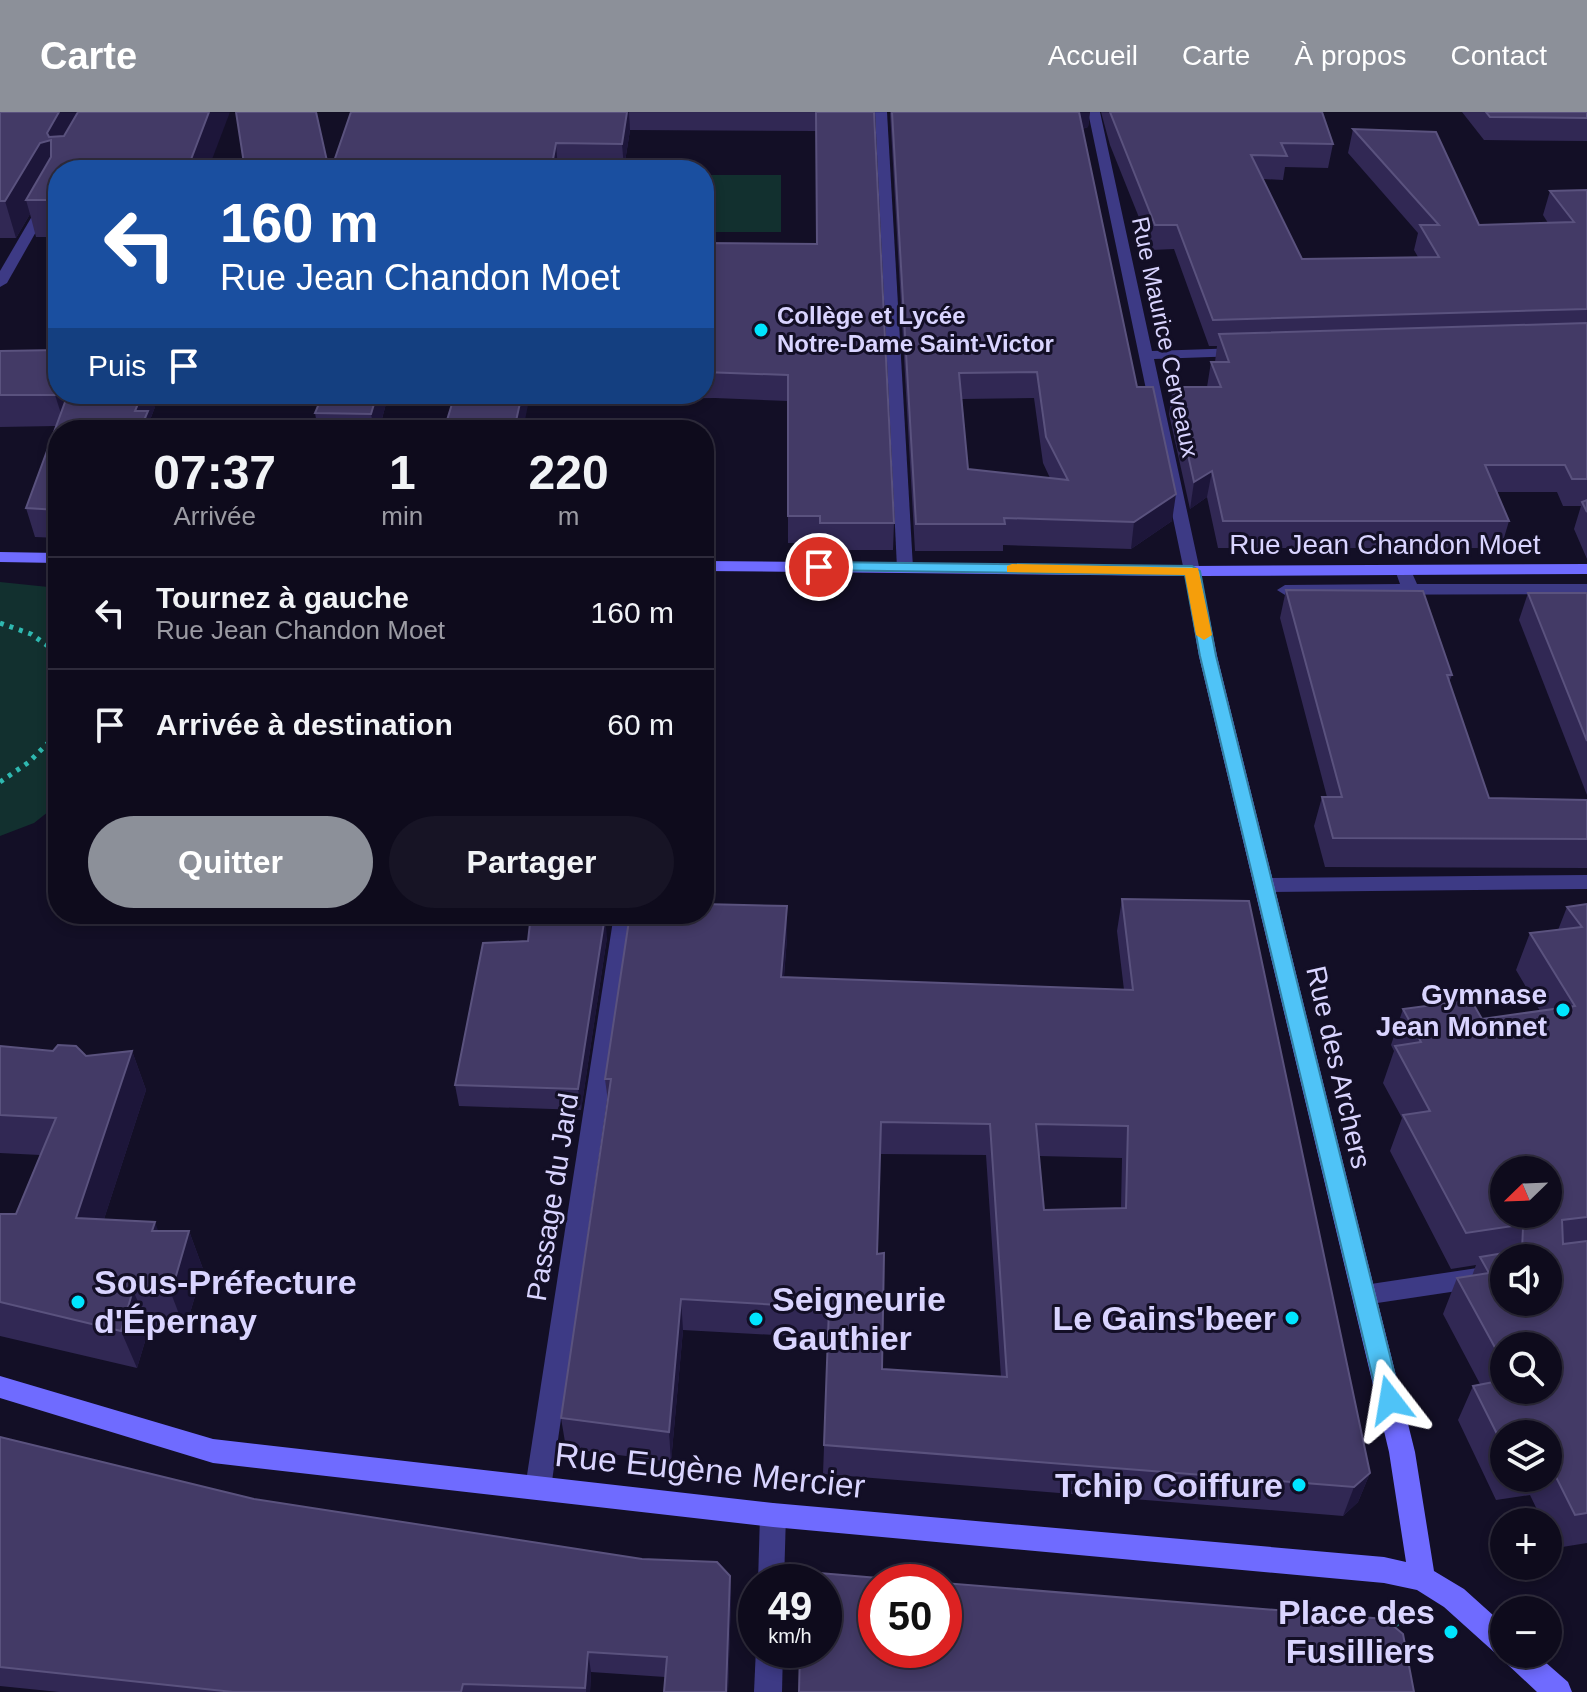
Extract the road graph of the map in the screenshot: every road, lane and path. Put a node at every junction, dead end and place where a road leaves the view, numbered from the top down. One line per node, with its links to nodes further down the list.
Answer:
1 (881, 112): 10 (street)
2 (1094, 112): 6 (street, Rue Maurice Cerveaux)
3 (48, 199): 4 (street)
4 (0, 283)
5 (1258, 352): 6 (street)
6 (1148, 355): 13 (street, Rue Maurice Cerveaux)
7 (0, 557): 8 (main road)
8 (48, 558)
9 (714, 566): 10 (main road, Rue Jean Chandon Moet)
10 (905, 568): 13 (main road, Rue Jean Chandon Moet)
11 (1587, 569): 12 (main road, Rue Jean Chandon Moet)
12 (1403, 570): 13 (main road, Rue Jean Chandon Moet); 14 (street)
13 (1192, 571): 22 (main road, Rue des Archers)
14 (1410, 589): 15 (street); 16 (street)
15 (1587, 589)
16 (1285, 590)
17 (0, 623): 18 (path)
18 (48, 646)
19 (48, 743): 20 (path)
20 (0, 782)
21 (1587, 882): 22 (street)
22 (1266, 885): 25 (main road, Rue des Archers)
23 (623, 924): 27 (street, Passage du Jard)
24 (1490, 1276): 25 (street)
25 (1364, 1295): 31 (main road, Rue des Archers)
26 (0, 1387): 27 (main road, Rue Eugène Mercier)
27 (538, 1488): 28 (main road, Rue Eugène Mercier)
28 (773, 1515): 29 (street); 30 (main road, Rue Eugène Mercier)
29 (772, 1564)
30 (1384, 1570): 31 (main road, Rue Eugène Mercier); 33 (path)
31 (1422, 1578): 32 (main road)
32 (1490, 1630)
33 (1400, 1646)
34 (769, 1668): 36 (street)
35 (1531, 1668): 37 (main road)
36 (768, 1692)
37 (1558, 1692)

